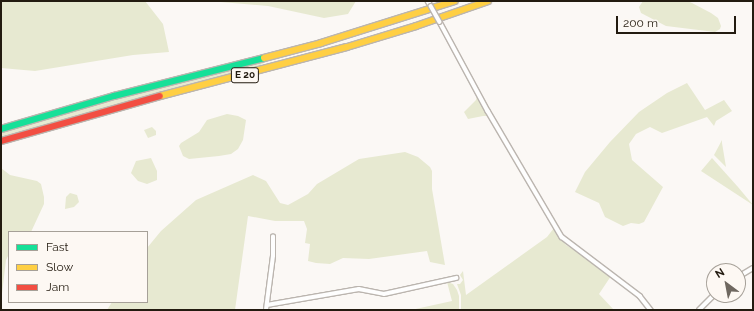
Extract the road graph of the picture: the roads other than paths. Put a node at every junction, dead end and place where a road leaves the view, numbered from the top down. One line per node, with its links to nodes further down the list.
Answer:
1 (428, 1): 10 (street, bridge)
2 (455, 1): 4 (highway, E 20)
3 (488, 1): 5 (highway, E 20)
4 (1, 129)
5 (1, 141)
6 (273, 237): 8 (street)
7 (456, 278): 8 (street)
8 (267, 305): 9 (street)
9 (266, 310)
10 (651, 310)

